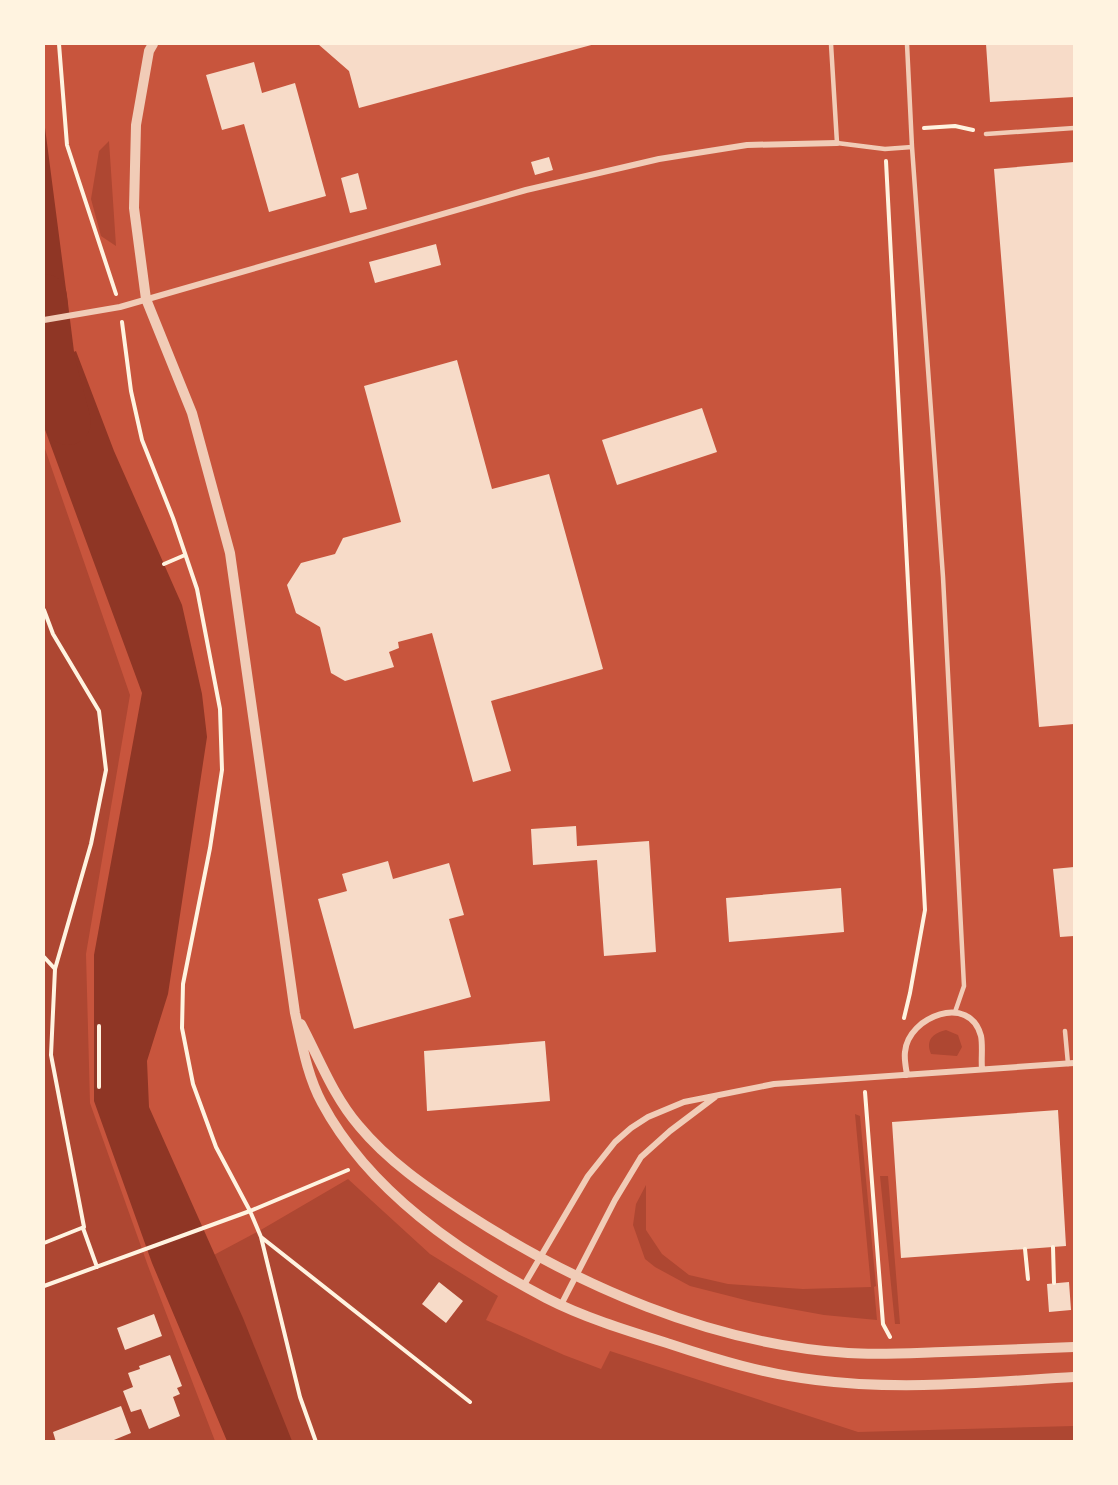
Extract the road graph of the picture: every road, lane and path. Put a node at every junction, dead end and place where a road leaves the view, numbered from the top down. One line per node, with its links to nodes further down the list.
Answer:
1 (59, 44): 12 (path)
2 (153, 44): 11 (street)
3 (831, 44): 8 (lane)
4 (907, 44): 6 (lane)
5 (1074, 128): 7 (lane)
6 (911, 129): 7 (path); 9 (lane)
7 (986, 134)
8 (837, 143): 10 (lane); 11 (street)
9 (912, 147): 10 (lane); 19 (lane)
10 (885, 149): 21 (path)
11 (146, 299): 12 (street); 20 (street)
12 (120, 307): 13 (street); 14 (path)
13 (44, 320)
14 (185, 555): 15 (path); 31 (path)
15 (164, 564)
16 (44, 610): 18 (path)
17 (44, 957): 18 (path)
18 (55, 969): 32 (path)
19 (955, 1012): 25 (street); 26 (street)
20 (295, 1013): 30 (street); 37 (street)
21 (903, 1020)
22 (99, 1026): 28 (path)
23 (1065, 1031): 24 (lane)
24 (1071, 1063): 25 (street)
25 (982, 1069): 26 (street)
26 (907, 1075): 27 (street)
27 (863, 1079): 29 (street); 46 (path)
28 (99, 1087)
29 (717, 1095): 37 (street); 39 (street)
30 (364, 1163): 31 (path); 42 (street)
31 (250, 1211): 33 (path); 38 (path)
32 (83, 1228): 34 (path); 38 (path)
33 (261, 1237): 48 (path); 49 (path)
34 (44, 1243)
35 (1053, 1247): 41 (path)
36 (1025, 1249): 40 (path)
37 (540, 1257): 39 (street); 42 (street)
38 (97, 1267): 43 (path)
39 (576, 1277): 44 (street); 46 (street)
40 (1028, 1279)
41 (1054, 1283)
42 (524, 1285): 44 (street)
43 (44, 1286)
44 (561, 1305): 47 (street)
45 (1074, 1347): 46 (street)
46 (898, 1354)
47 (1074, 1377)
48 (470, 1402)
49 (316, 1442)

